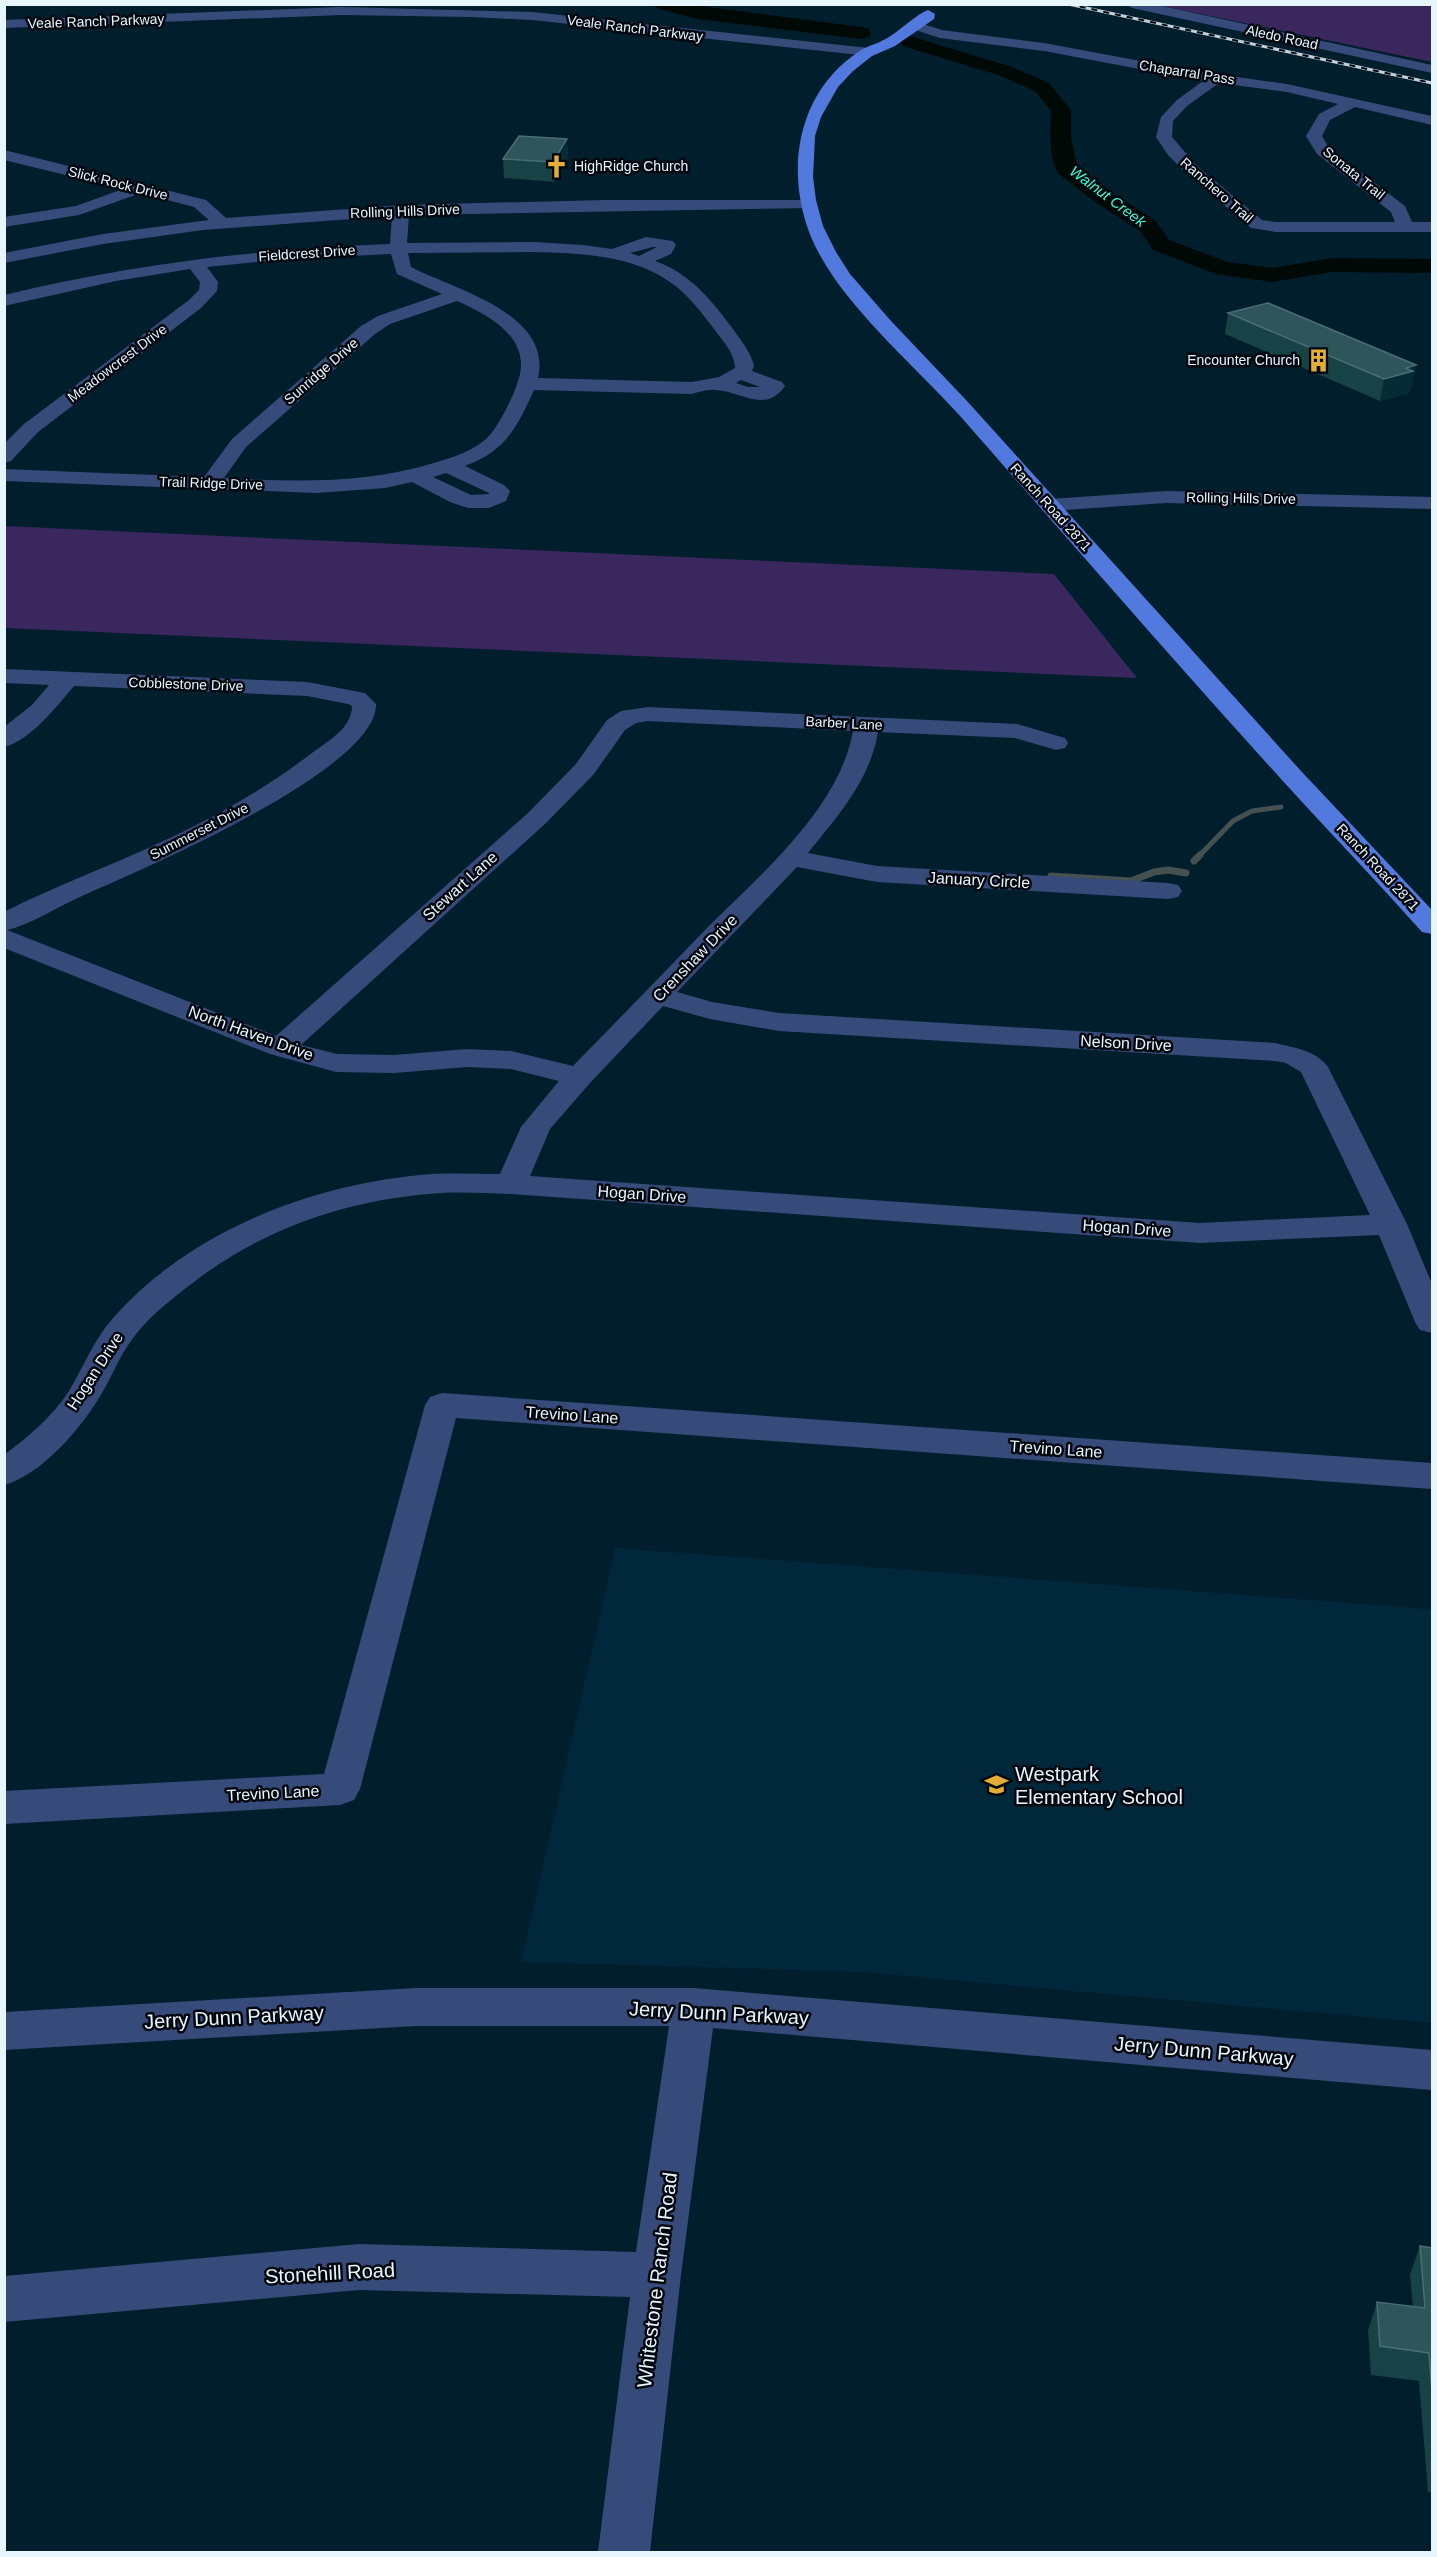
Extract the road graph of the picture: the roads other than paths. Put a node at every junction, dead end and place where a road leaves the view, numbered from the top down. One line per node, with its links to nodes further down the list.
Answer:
1 (1132, 4): 7 (street, Aledo Road)
2 (4, 24): 6 (street, Veale Ranch Parkway)
3 (914, 25): 4 (street, Chaparral Pass); 5 (main road, Ranch Road 2871); 6 (main road, Ranch Road 2871)
4 (940, 34): 5 (street, Chaparral Pass); 8 (street, Chaparral Pass)
5 (896, 38): 6 (main road, Ranch Road 2871)
6 (869, 52): 13 (main road, Ranch Road 2871)
7 (1432, 69)
8 (1216, 78): 9 (street, Chaparral Pass); 17 (street, Ranchero Trail)
9 (1356, 102): 10 (street, Chaparral Pass); 17 (street, Sonata Trail)
10 (1432, 120)
11 (4, 155): 12 (street, Slick Rock Drive)
12 (141, 188): 15 (street); 16 (street, Slick Rock Drive)
13 (808, 203): 19 (street, Rolling Hills Drive); 37 (main road, Ranch Road 2871)
14 (401, 210): 16 (street, Rolling Hills Drive); 19 (street, Rolling Hills Drive); 20 (street)
15 (4, 222)
16 (223, 224): 22 (street, Rolling Hills Drive)
17 (1405, 227): 18 (street, Ranchero Trail)
18 (1432, 227)
19 (434, 229): 20 (street, Fieldcrest Drive); 21 (street, Fieldcrest Drive); 25 (street)
20 (398, 248): 24 (street, Fieldcrest Drive); 25 (street, Trail Ridge Drive)
21 (612, 255): 23 (street, Fieldcrest Drive); 23 (street)
22 (4, 258)
23 (639, 262): 28 (street, Fieldcrest Drive)
24 (195, 264): 27 (street, Fieldcrest Drive); 31 (street, Meadowcrest Drive)
25 (427, 281): 26 (street, Trail Ridge Drive)
26 (459, 294): 29 (street, Trail Ridge Drive); 35 (street, Sunridge Drive)
27 (4, 302)
28 (740, 373): 30 (street); 30 (street)
29 (527, 384): 30 (street); 32 (street, Trail Ridge Drive)
30 (719, 384)
31 (4, 457)
32 (448, 466): 34 (street, Trail Ridge Drive); 34 (street)
33 (4, 475): 35 (street, Trail Ridge Drive)
34 (418, 477): 35 (street, Trail Ridge Drive)
35 (209, 484)
36 (1432, 503): 37 (street, Rolling Hills Drive)
37 (1050, 505): 48 (main road, Ranch Road 2871)
38 (4, 676): 39 (street, Cobblestone Drive)
39 (67, 679): 40 (street, Cobblestone Drive); 43 (street)
40 (364, 704): 47 (street, Summerset Drive)
41 (630, 716): 42 (street, Barber Lane); 51 (street, Stewart Lane)
42 (867, 724): 44 (street, Barber Lane); 45 (street, Crenshaw Drive)
43 (4, 740)
44 (1056, 743)
45 (791, 858): 46 (street, January Circle); 50 (street, Crenshaw Drive)
46 (1168, 891)
47 (4, 923)
48 (1432, 926)
49 (4, 938): 51 (street, North Haven Drive)
50 (658, 996): 52 (street, Crenshaw Drive); 54 (street, Nelson Drive)
51 (280, 1048): 52 (street, North Haven Drive)
52 (579, 1077): 53 (street, Crenshaw Drive)
53 (511, 1184): 54 (street, Hogan Drive); 56 (street, Hogan Drive)
54 (1391, 1224): 55 (street, Nelson Drive)
55 (1432, 1322)
56 (12, 1458)
57 (1432, 1476): 58 (street, Trevino Lane)
58 (4, 1808)
59 (694, 2007): 60 (street, Jerry Dunn Parkway); 61 (street, Jerry Dunn Parkway); 62 (street, Whitestone Ranch Road)
60 (4, 2031)
61 (1432, 2070)
62 (657, 2275): 63 (street, Stonehill Road); 64 (street, Whitestone Ranch Road)
63 (4, 2299)
64 (624, 2553)

